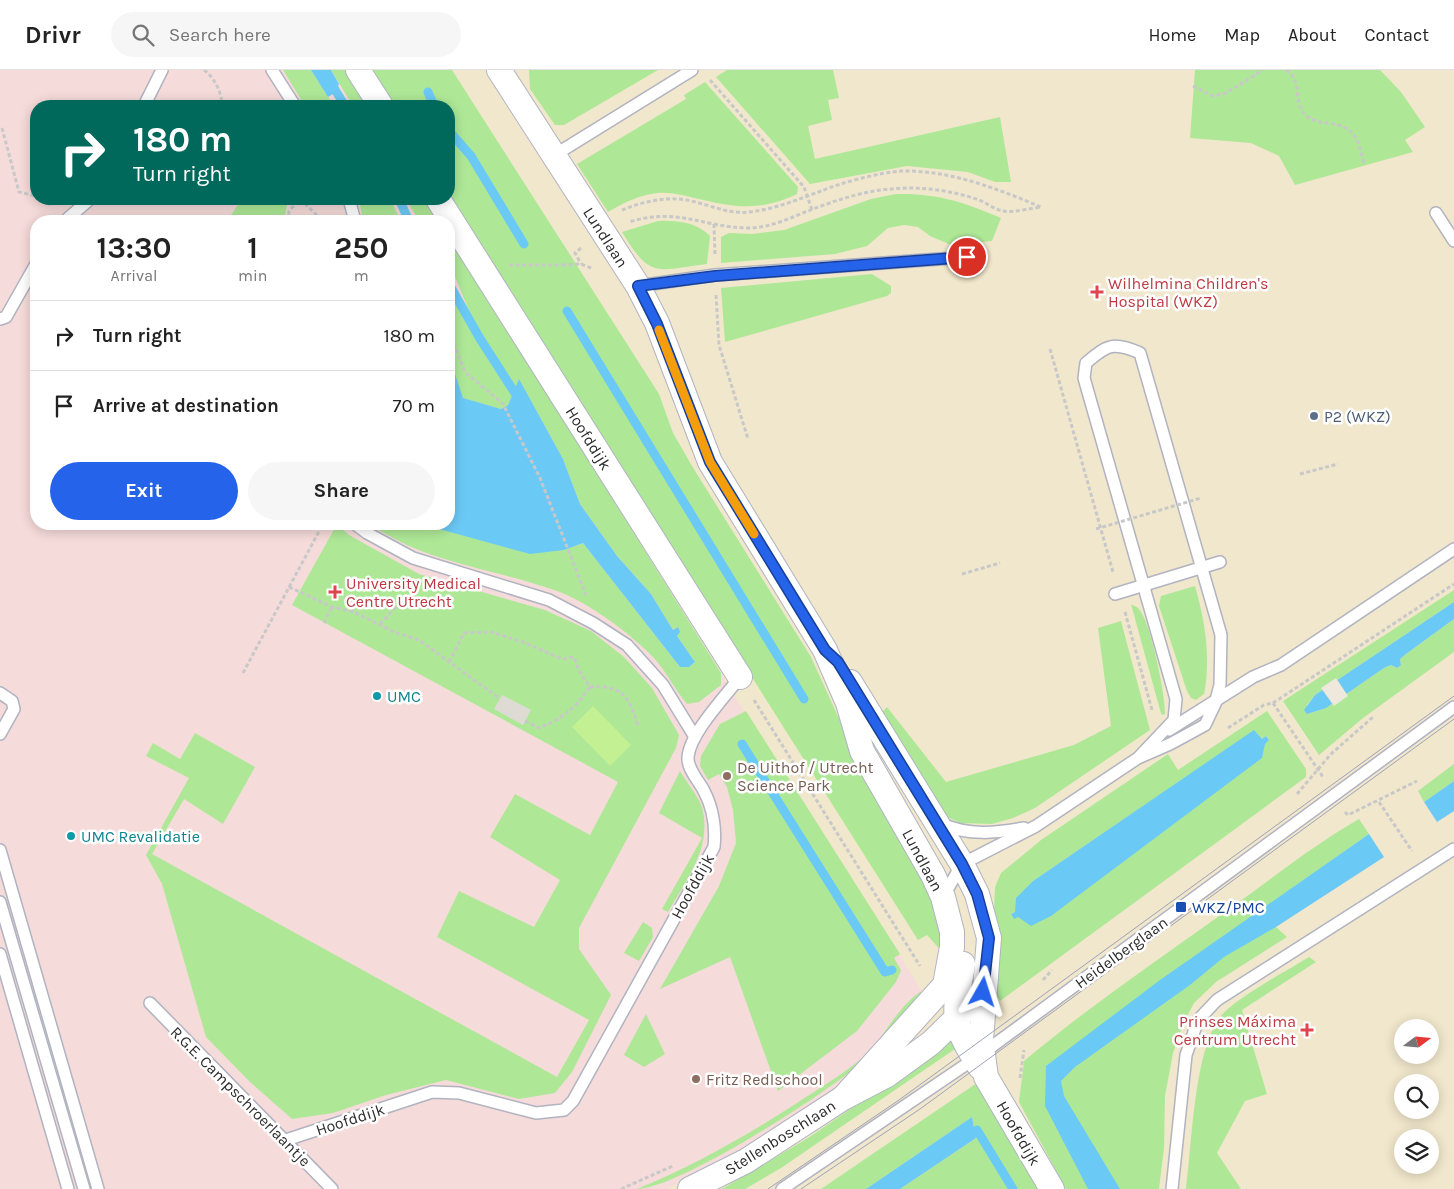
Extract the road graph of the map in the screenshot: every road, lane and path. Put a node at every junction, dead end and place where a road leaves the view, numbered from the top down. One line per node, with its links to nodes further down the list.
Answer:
1 (162, 70): 11 (lane)
2 (204, 70): 12 (path)
3 (272, 70): 13 (lane)
4 (358, 70): 14 (street)
5 (499, 70): 16 (street, Lundlaan)
6 (692, 70): 16 (lane)
7 (1263, 70): 10 (path)
8 (1286, 70): 17 (path)
9 (707, 76): 19 (path)
10 (1193, 86)
11 (147, 100)
12 (222, 100)
13 (291, 100)
14 (377, 100)
15 (2, 128): 18 (path)
16 (553, 156): 28 (street, Lundlaan)
17 (1364, 164)
18 (30, 195)
19 (809, 197): 22 (path); 22 (path); 28 (path)
20 (83, 205): 24 (lane)
21 (306, 205): 25 (path)
22 (812, 210): 26 (path)
23 (1436, 213): 29 (lane)
24 (72, 215)
25 (317, 215)
26 (714, 224): 28 (path); 34 (path)
27 (455, 226): 65 (street, Hoofddijk)
28 (602, 232): 35 (street, Lundlaan)
29 (1454, 241)
30 (967, 257): 34 (lane)
31 (581, 264): 32 (path, bridge)
32 (509, 265)
33 (30, 275): 36 (lane)
34 (715, 276): 35 (lane); 39 (path)
35 (638, 286): 62 (street, Lundlaan)
36 (0, 319)
37 (455, 346): 60 (path)
38 (1050, 349): 54 (path)
39 (748, 439)
40 (1338, 464): 41 (path)
41 (1300, 474)
42 (1201, 498): 43 (path, bridge)
43 (1096, 529)
44 (320, 530): 53 (path)
45 (363, 530): 60 (lane)
46 (1454, 549): 69 (lane)
47 (1220, 562): 49 (lane)
48 (1000, 563): 50 (path)
49 (1201, 568): 52 (lane); 52 (lane); 69 (lane)
50 (962, 574)
51 (1454, 584): 71 (path)
52 (1143, 585): 54 (lane); 79 (lane)
53 (289, 587): 57 (path); 64 (path)
54 (1117, 593): 79 (path)
55 (345, 597): 58 (path)
56 (403, 598): 61 (path)
57 (332, 607): 58 (path); 59 (path)
58 (354, 612): 61 (path)
59 (324, 623)
60 (594, 623): 80 (lane)
61 (380, 624): 63 (path)
62 (825, 650): 70 (street, Lundlaan); 87 (street, Lundlaan)
63 (449, 662): 66 (path); 68 (path)
64 (243, 673)
65 (740, 677): 80 (lane)
66 (590, 687): 75 (path); 76 (path)
67 (0, 693): 78 (lane)
68 (499, 698)
69 (1216, 698): 79 (lane); 81 (lane)
70 (848, 703): 92 (street, Lundlaan); 92 (street, Lundlaan)
71 (1273, 703): 77 (path); 82 (path)
72 (1454, 707): 85 (lane, Heidelberglaan)
73 (761, 710): 95 (path)
74 (1372, 717): 82 (path)
75 (525, 721)
76 (638, 725)
77 (1222, 732)
78 (0, 734)
79 (1163, 734): 81 (lane)
80 (695, 737): 104 (lane, Hoofddijk)
81 (1138, 758): 88 (lane)
82 (1319, 770): 84 (path); 85 (path)
83 (1417, 781): 86 (path)
84 (1296, 795)
85 (1335, 796): 86 (path); 102 (lane, Heidelberglaan)
86 (1379, 802): 91 (path)
87 (936, 822): 88 (lane); 92 (street, Lundlaan)
88 (1036, 826): 92 (lane)
89 (1454, 849): 91 (lane)
90 (0, 850): 108 (lane)
91 (1423, 869): 114 (lane)
92 (950, 875): 98 (street, Lundlaan); 100 (street, Lundlaan); 101 (street, Lundlaan)
93 (0, 902): 107 (lane)
94 (0, 954): 106 (lane)
95 (915, 957)
96 (1052, 970): 97 (path)
97 (1036, 985)
98 (983, 992): 101 (street); 102 (street)
99 (150, 1002): 104 (lane, R.G.E. Campschroerlaantje)
100 (916, 1016): 103 (street, Stellenboschlaan)
101 (957, 1019): 102 (street, Hoofddijk); 103 (street, Stellenboschlaan)
102 (981, 1063): 112 (lane, Heidelberglaan); 113 (street, Hoofddijk)
103 (843, 1098): 111 (street, Stellenboschlaan)
104 (286, 1140): 109 (lane, R.G.E. Campschroerlaantje)
105 (679, 1163): 110 (path)
106 (68, 1189)
107 (84, 1189)
108 (98, 1189)
109 (332, 1189)
110 (621, 1189)
111 (690, 1189)
112 (782, 1189)
113 (1052, 1189)
114 (1172, 1189)

